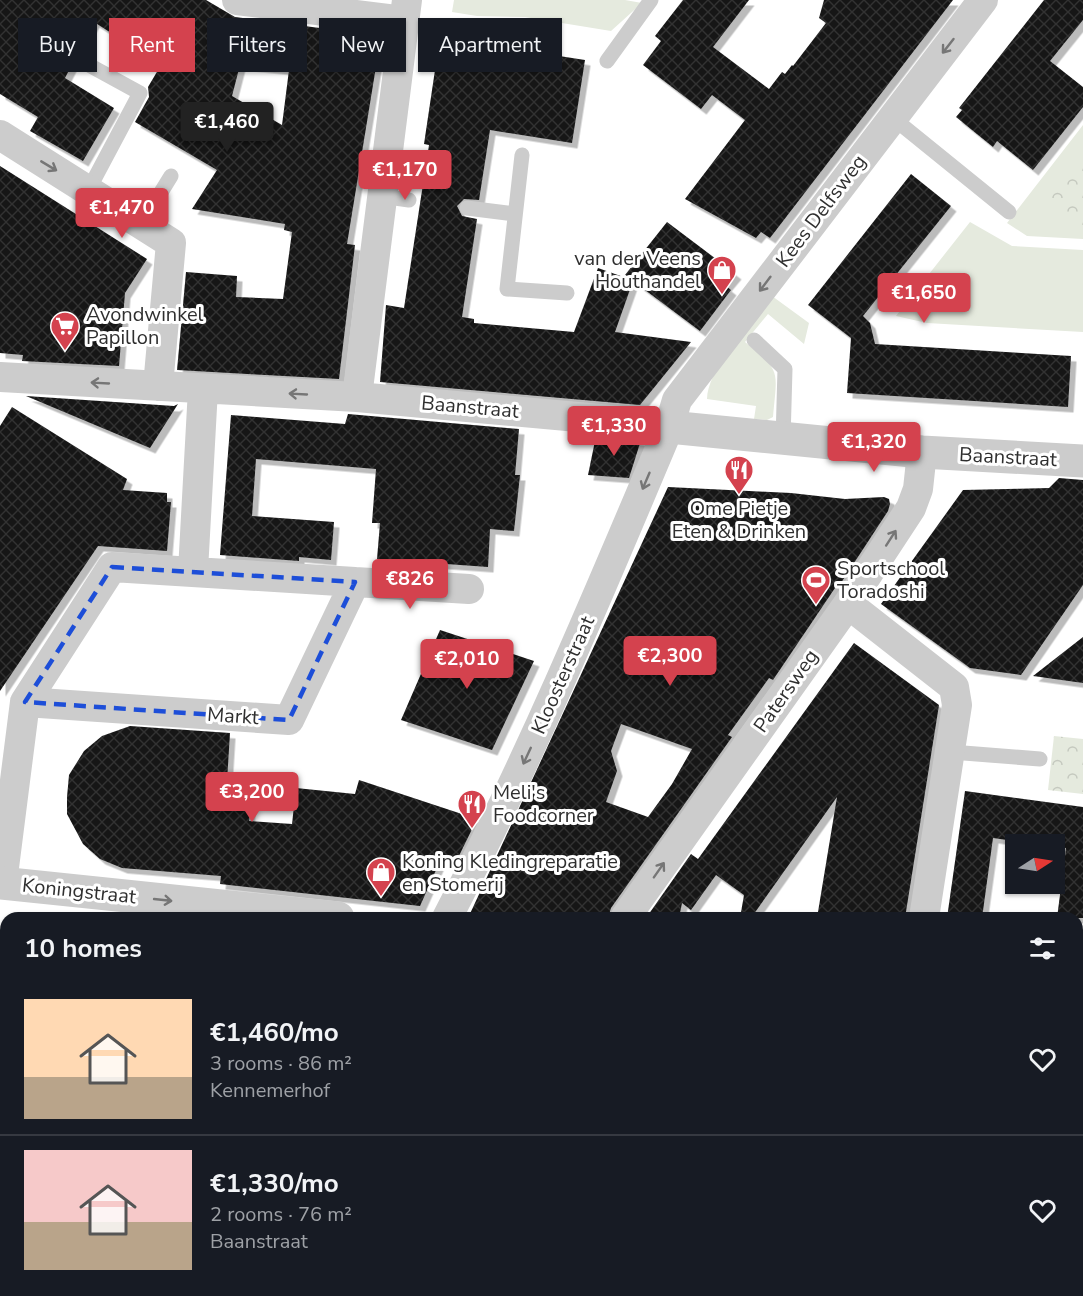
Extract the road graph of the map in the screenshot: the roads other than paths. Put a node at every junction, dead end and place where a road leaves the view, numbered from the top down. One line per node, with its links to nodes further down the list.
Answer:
1 (237, 0): 4 (street)
2 (651, 0): 5 (lane)
3 (983, 0): 7 (street, Kees Delfsweg, one-way to 7)
4 (405, 10): 21 (street)
5 (607, 61)
6 (97, 69): 11 (lane)
7 (893, 118): 13 (lane); 22 (street, Kees Delfsweg, one-way to 22)
8 (0, 135): 11 (street, one-way to 11)
9 (522, 154): 14 (lane)
10 (171, 176): 15 (lane)
11 (89, 189): 15 (street)
12 (467, 208): 14 (lane)
13 (1009, 212)
14 (515, 214): 16 (lane)
15 (142, 223): 19 (street)
16 (567, 293)
17 (754, 339): 23 (lane)
18 (4, 385): 19 (street, Baanstraat, one-way to 18)
19 (159, 386): 20 (street, Baanstraat)
20 (203, 389): 21 (street, Baanstraat, one-way to 20); 26 (street)
21 (357, 397): 22 (street, Baanstraat)
22 (669, 427): 23 (street, Baanstraat); 35 (street, Kloosterstraat, one-way to 35)
23 (783, 440): 24 (street, Baanstraat)
24 (922, 452): 25 (street, Baanstraat); 29 (street, Patersweg, one-way to 24)
25 (1083, 461)
26 (193, 572): 27 (street); 30 (street)
27 (355, 582): 28 (street); 30 (street, Markt)
28 (469, 589)
29 (848, 604): 31 (street); 36 (street, Patersweg, one-way to 29)
30 (25, 702): 33 (street)
31 (951, 752): 32 (lane); 37 (street)
32 (1040, 759)
33 (1, 883): 34 (street, Koningstraat, one-way to 34)
34 (249, 912)
35 (450, 912)
36 (629, 912)
37 (925, 912)

